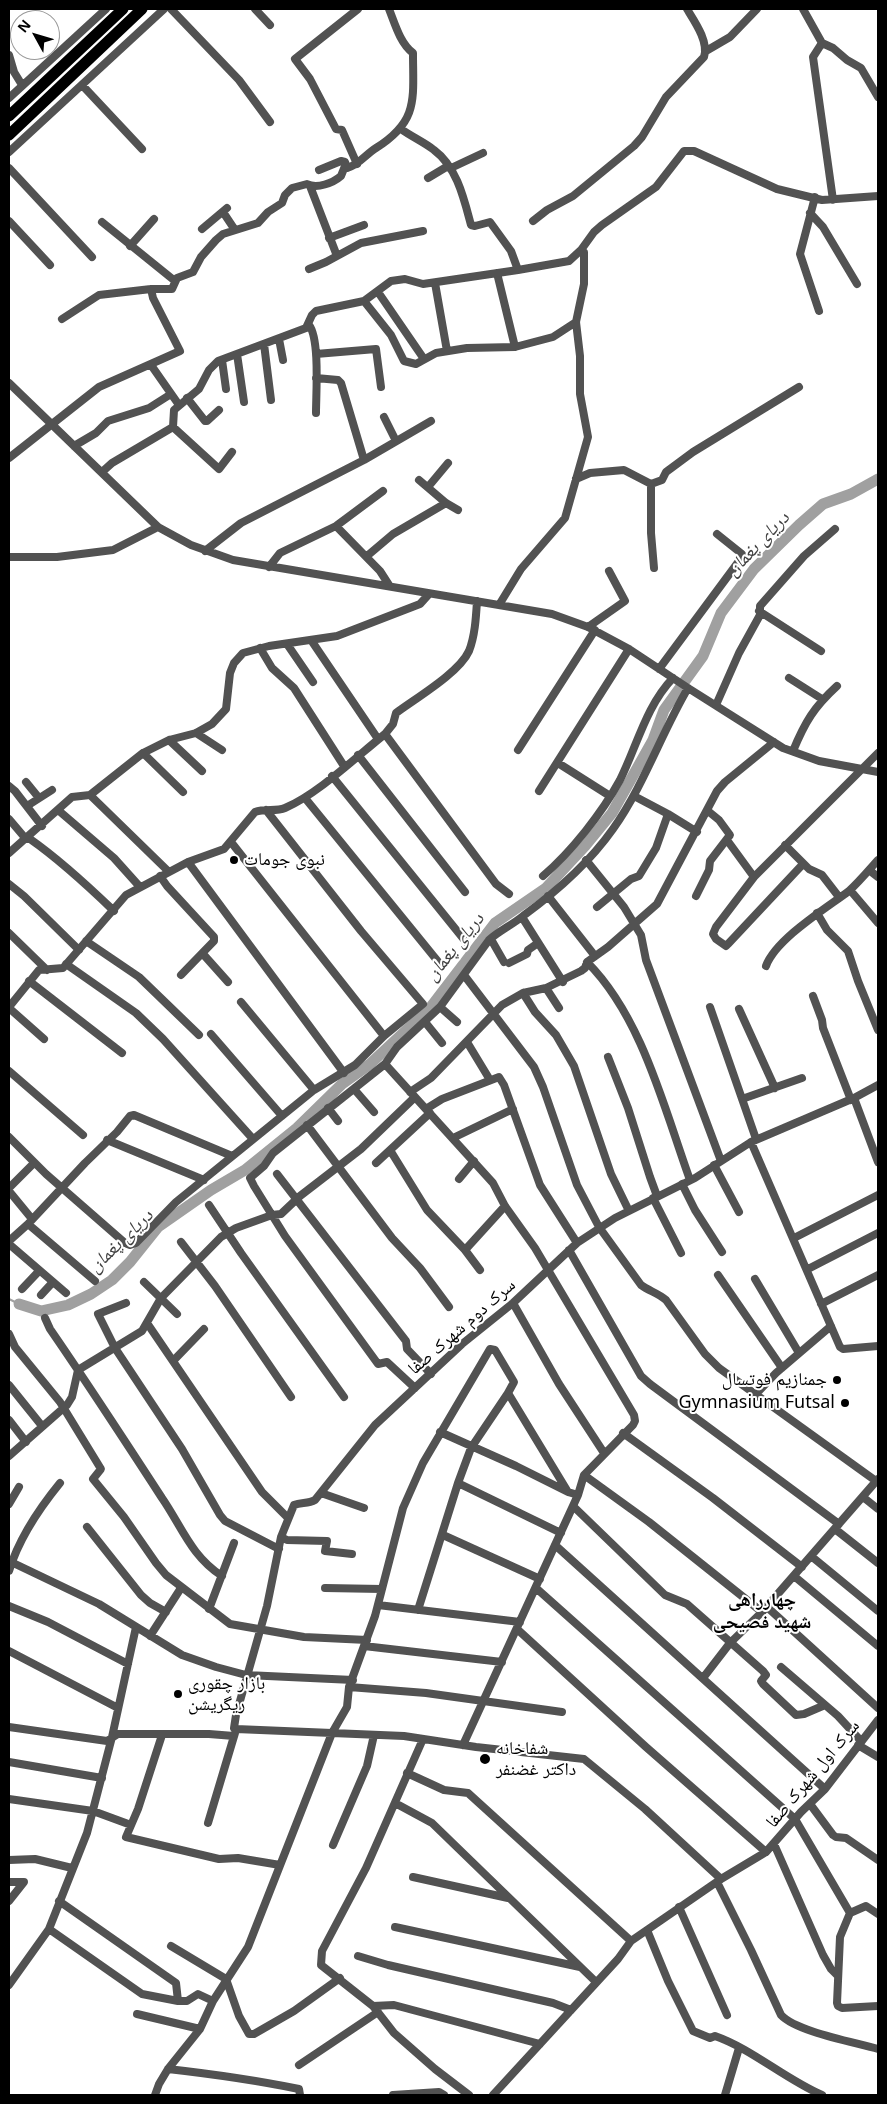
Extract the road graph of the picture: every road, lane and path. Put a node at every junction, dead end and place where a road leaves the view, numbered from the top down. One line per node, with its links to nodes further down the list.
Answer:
1 (106, 9): 16 (street)
2 (123, 9): 20 (highway)
3 (142, 9): 23 (highway)
4 (164, 9): 17 (street)
5 (171, 9): 21 (street)
6 (255, 9): 12 (street)
7 (390, 9): 22 (street)
8 (688, 9): 14 (street)
9 (757, 9): 14 (street)
10 (803, 9): 13 (street)
11 (352, 10): 27 (street)
12 (270, 26)
13 (822, 43): 18 (street); 36 (street)
14 (706, 51): 40 (street)
15 (9, 55): 16 (street)
16 (22, 85): 19 (street)
17 (82, 85): 24 (street); 25 (street)
18 (878, 97)
19 (9, 98)
20 (9, 116)
21 (270, 122)
22 (401, 129): 27 (street); 29 (street)
23 (9, 134)
24 (142, 149)
25 (9, 152)
26 (483, 153): 29 (street)
27 (357, 164): 28 (street)
28 (345, 166): 31 (street); 33 (street)
29 (450, 167): 32 (street); 53 (street)
30 (9, 168): 50 (street)
31 (319, 170)
32 (428, 178)
33 (310, 186): 44 (street); 46 (street)
34 (878, 196): 36 (street)
35 (814, 197): 36 (street); 37 (street); 48 (street)
36 (832, 200)
37 (810, 213): 57 (street); 61 (street)
38 (154, 219): 47 (street)
39 (9, 221): 51 (street)
40 (533, 221)
41 (102, 222): 47 (street)
42 (364, 225): 46 (street)
43 (202, 229): 44 (street)
44 (235, 230): 55 (street)
45 (422, 231): 49 (street)
46 (329, 238): 49 (street)
47 (130, 246): 55 (street)
48 (581, 250): 53 (street); 63 (street)
49 (337, 256): 52 (street)
50 (92, 257)
51 (50, 265)
52 (309, 269)
53 (518, 270): 54 (street)
54 (497, 273): 56 (street); 67 (street)
55 (176, 281): 58 (street)
56 (436, 283): 59 (street); 68 (street)
57 (857, 284)
58 (151, 289): 62 (street); 74 (street)
59 (378, 292): 60 (street); 73 (street)
60 (364, 301): 64 (street); 73 (street)
61 (819, 311)
62 (62, 319)
63 (576, 322): 67 (street); 98 (street)
64 (309, 325): 65 (street); 70 (street)
65 (279, 338): 66 (street); 72 (street)
66 (264, 344): 69 (street); 82 (street)
67 (515, 347): 68 (street)
68 (448, 352): 73 (street)
69 (237, 354): 71 (street); 83 (street)
70 (316, 354): 75 (street); 77 (street)
71 (222, 360): 79 (street); 81 (street)
72 (283, 360)
73 (424, 360)
74 (151, 364): 80 (street); 89 (street)
75 (316, 378): 86 (street); 95 (street)
76 (9, 382): 89 (street)
77 (381, 387)
78 (800, 387): 100 (street)
79 (226, 389)
80 (171, 394): 84 (street); 92 (street)
81 (187, 398): 84 (street); 85 (street)
82 (271, 400)
83 (244, 402)
84 (179, 405): 90 (street)
85 (220, 410)
86 (316, 413)
87 (384, 417): 91 (street)
88 (431, 421): 91 (street)
89 (53, 425): 92 (street); 94 (street)
90 (173, 427): 93 (street); 97 (street)
91 (396, 442): 95 (street)
92 (74, 446): 97 (street)
93 (232, 452)
94 (9, 458)
95 (364, 460): 109 (street)
96 (448, 463): 101 (street)
97 (102, 472): 106 (street)
98 (576, 479): 100 (street); 118 (street)
99 (419, 480): 101 (street)
100 (651, 484): 113 (street)
101 (428, 487): 103 (street)
102 (383, 491): 105 (street)
103 (446, 502): 104 (street); 110 (street)
104 (458, 510)
105 (336, 526): 110 (street); 112 (street)
106 (158, 527): 109 (street); 111 (street)
107 (835, 529): 119 (street)
108 (717, 534): 126 (street)
109 (205, 551): 112 (street)
110 (367, 556): 115 (street)
111 (9, 557)
112 (269, 567): 115 (street)
113 (654, 568)
114 (609, 571): 120 (street)
115 (389, 585): 116 (street)
116 (430, 594): 117 (street); 121 (street)
117 (477, 601): 118 (street); 135 (street)
118 (499, 605): 120 (street)
119 (759, 611): 125 (street); 133 (street)
120 (592, 628): 124 (street); 140 (street)
121 (311, 640): 122 (street); 137 (street)
122 (287, 644): 123 (street); 129 (street)
123 (260, 648): 134 (street); 146 (street)
124 (629, 648): 126 (street); 145 (street)
125 (821, 651)
126 (659, 669): 128 (street)
127 (789, 678): 132 (street)
128 (675, 679): 131 (street); 157 (street)
129 (313, 682)
130 (837, 686): 132 (street)
131 (687, 688): 133 (street); 158 (street)
132 (822, 699): 141 (street)
133 (716, 705): 138 (street)
134 (196, 733): 136 (street); 139 (street)
135 (385, 734): 137 (street); 188 (street)
136 (169, 740): 143 (street); 148 (street)
137 (378, 740): 144 (street)
138 (774, 742): 141 (street); 164 (street)
139 (222, 750)
140 (518, 750)
141 (793, 751): 147 (street)
142 (878, 753): 147 (street)
143 (143, 754): 155 (street); 156 (street)
144 (358, 755): 146 (street); 187 (street)
145 (558, 763): 154 (street); 157 (street)
146 (344, 766): 150 (street)
147 (863, 769): 149 (street); 172 (street)
148 (202, 771)
149 (878, 772)
150 (332, 776): 160 (street); 202 (street)
151 (26, 782): 159 (street)
152 (9, 786): 161 (street)
153 (52, 790): 159 (street)
154 (539, 791)
155 (183, 792)
156 (90, 795): 162 (street); 179 (street)
157 (610, 796): 181 (street)
158 (634, 796): 165 (street); 174 (street)
159 (39, 798): 161 (street)
160 (305, 798): 163 (street); 209 (street)
161 (27, 806): 167 (street)
162 (58, 810): 167 (street); 185 (street)
163 (266, 810): 171 (street); 232 (street)
164 (708, 811): 168 (street); 170 (street)
165 (668, 814): 168 (street); 189 (street)
166 (9, 819): 169 (street)
167 (42, 826): 169 (street)
168 (697, 832): 198 (street)
169 (26, 839): 173 (street); 194 (street)
170 (727, 840): 182 (street); 191 (street)
171 (231, 842): 176 (street); 232 (street)
172 (785, 845): 177 (street); 182 (street)
173 (9, 852)
174 (586, 860): 189 (street); 190 (street)
175 (878, 860): 178 (street)
176 (188, 862): 179 (street); 240 (street)
177 (803, 864): 182 (street); 192 (street)
178 (869, 870): 183 (street); 186 (street)
179 (168, 871): 180 (street)
180 (160, 876): 185 (street); 205 (street)
181 (543, 876)
182 (754, 877)
183 (878, 877)
184 (9, 884): 204 (street)
185 (140, 887): 194 (street)
186 (850, 890): 192 (street); 197 (street)
187 (465, 892)
188 (509, 894)
189 (614, 894): 193 (street); 198 (street)
190 (548, 896): 196 (street); 206 (street)
191 (696, 896)
192 (840, 897): 195 (street)
193 (597, 907)
194 (114, 911): 201 (street)
195 (817, 913): 210 (street); 229 (street)
196 (522, 917): 200 (street); 203 (street)
197 (878, 923)
198 (634, 924): 206 (street); 269 (street)
199 (9, 933): 211 (street)
200 (489, 940): 203 (street); 213 (street)
201 (86, 941): 204 (street); 231 (street)
202 (466, 942)
203 (538, 943): 216 (street)
204 (79, 950): 208 (street)
205 (203, 954): 212 (street); 215 (street)
206 (596, 956): 207 (street)
207 (587, 962): 216 (street); 274 (street)
208 (66, 964): 211 (street); 260 (street)
209 (440, 964)
210 (766, 966)
211 (47, 970): 214 (street)
212 (181, 975)
213 (464, 975): 221 (street); 226 (street)
214 (29, 981): 223 (street); 236 (street)
215 (228, 982)
216 (562, 982): 217 (street)
217 (546, 988): 218 (street); 224 (street)
218 (523, 993): 226 (street); 283 (street)
219 (813, 996): 249 (street)
220 (240, 1002): 246 (street)
221 (440, 1007): 227 (street); 228 (street)
222 (710, 1007): 248 (street)
223 (9, 1008): 233 (street)
224 (559, 1008)
225 (739, 1009): 245 (street)
226 (493, 1012): 234 (street); 287 (street)
227 (425, 1022): 235 (street); 238 (street)
228 (457, 1022)
229 (878, 1030)
230 (212, 1034): 254 (street)
231 (199, 1035)
232 (384, 1036): 240 (street)
233 (44, 1039)
234 (467, 1042): 242 (street); 247 (street)
235 (442, 1043)
236 (122, 1053)
237 (608, 1057): 279 (street)
238 (385, 1064): 244 (street); 247 (street)
239 (9, 1071): 257 (street)
240 (344, 1074): 246 (street)
241 (802, 1078): 245 (street)
242 (490, 1080): 251 (street); 253 (street)
243 (878, 1086): 249 (street, سرک دوم شهرک صفا)
244 (354, 1088): 250 (street); 252 (street)
245 (775, 1088): 248 (street)
246 (314, 1090): 254 (street)
247 (412, 1095): 253 (street); 270 (street)
248 (742, 1099): 262 (street)
249 (853, 1099): 262 (street, سرک دوم شهرک صفا); 266 (street)
250 (328, 1108): 255 (street); 256 (street)
251 (513, 1108): 259 (street); 292 (street)
252 (374, 1112)
253 (428, 1112): 259 (street); 263 (street)
254 (282, 1116): 260 (street)
255 (338, 1121)
256 (307, 1124): 270 (street); 285 (street)
257 (83, 1135)
258 (9, 1137): 267 (street)
259 (453, 1138): 265 (street)
260 (253, 1139): 264 (street)
261 (108, 1140): 264 (street); 273 (street); 276 (street)
262 (754, 1140): 269 (street, سرک دوم شهرک صفا); 290 (street)
263 (390, 1150): 268 (street); 294 (street)
264 (232, 1156): 273 (street)
265 (474, 1162): 272 (street); 282 (street)
266 (878, 1162)
267 (34, 1163): 276 (street); 277 (street)
268 (376, 1163)
269 (718, 1163): 274 (street, سرک دوم شهرک صفا); 284 (street)
270 (339, 1166): 280 (street); 317 (street)
271 (276, 1174): 280 (street)
272 (459, 1179)
273 (204, 1180): 276 (street)
274 (690, 1180): 275 (street, سرک دوم شهرک صفا)
275 (682, 1184): 279 (street, سرک دوم شهرک صفا); 296 (street)
276 (62, 1187): 286 (street)
277 (9, 1190): 286 (street)
278 (878, 1195): 290 (street)
279 (655, 1197): 283 (street, سرک دوم شهرک صفا); 297 (street)
280 (296, 1200): 285 (street); 331 (street)
281 (210, 1205): 288 (street)
282 (505, 1206): 294 (street); 302 (street)
283 (629, 1211): 287 (street, سرک دوم شهرک صفا)
284 (739, 1212)
285 (272, 1215): 288 (street); 333 (street)
286 (30, 1221): 293 (street); 307 (street)
287 (600, 1227): 292 (street, سرک دوم شهرک صفا); 335 (street)
288 (228, 1233): 299 (street); 337 (street)
289 (878, 1234): 300 (street)
290 (794, 1238): 300 (street)
291 (181, 1242): 299 (street)
292 (577, 1243): 295 (street, سرک دوم شهرک صفا)
293 (11, 1245): 298 (street); 303 (street)
294 (465, 1250): 301 (street)
295 (569, 1250): 302 (street, سرک دوم شهرک صفا); 362 (street)
296 (722, 1252)
297 (681, 1253)
298 (9, 1257)
299 (195, 1262): 313 (street); 336 (street)
300 (808, 1269): 316 (street)
301 (480, 1270)
302 (547, 1270): 315 (street, سرک دوم شهرک صفا); 342 (street)
303 (39, 1271): 308 (street); 310 (street)
304 (718, 1275): 329 (street)
305 (878, 1275): 316 (street)
306 (755, 1279): 327 (street)
307 (96, 1281)
308 (53, 1282): 311 (street); 312 (street)
309 (144, 1282): 313 (street)
310 (22, 1289)
311 (66, 1293)
312 (42, 1295)
313 (161, 1298): 318 (street); 320 (street)
314 (126, 1303): 325 (street)
315 (513, 1303): 331 (street, سرک دوم شهرک صفا); 345 (street)
316 (821, 1304): 321 (street)
317 (449, 1308)
318 (176, 1314)
319 (45, 1318): 330 (street)
320 (148, 1323): 325 (street); 328 (street)
321 (831, 1326): 324 (street); 327 (street)
322 (204, 1330): 328 (street)
323 (9, 1334): 326 (street)
324 (878, 1346)
325 (115, 1348): 330 (street); 368 (street)
326 (12, 1349): 338 (street)
327 (799, 1353): 329 (street)
328 (174, 1360): 360 (street)
329 (782, 1368): 335 (street)
330 (78, 1370): 338 (street); 375 (street)
331 (431, 1374): 333 (street, سرک دوم شهرک صفا)
332 (9, 1385): 340 (street)
333 (415, 1388): 353 (street, سرک دوم شهرک صفا)
334 (508, 1393): 341 (street); 344 (street); 352 (street)
335 (755, 1395): 348 (street)
336 (291, 1397)
337 (344, 1397)
338 (63, 1408): 340 (street); 378 (street)
339 (9, 1420): 343 (street)
340 (42, 1426): 343 (street)
341 (440, 1432): 344 (street); 381 (street)
342 (624, 1433): 345 (street); 373 (street)
343 (26, 1442): 346 (street)
344 (471, 1448): 350 (street); 352 (street)
345 (604, 1453): 347 (street)
346 (9, 1456)
347 (584, 1475): 354 (street); 386 (street)
348 (877, 1480): 355 (street)
349 (60, 1483): 371 (street)
350 (458, 1483): 363 (street); 364 (street)
351 (19, 1487): 356 (street)
352 (568, 1492): 354 (street)
353 (321, 1493): 358 (street); 360 (street, سرک دوم شهرک صفا)
354 (578, 1495): 357 (street)
355 (862, 1497): 359 (street); 362 (street)
356 (9, 1504)
357 (573, 1506): 363 (street); 394 (street)
358 (364, 1508)
359 (878, 1509)
360 (288, 1518): 365 (street, سرک دوم شهرک صفا)
361 (87, 1527): 388 (street)
362 (837, 1527): 370 (street); 372 (street)
363 (561, 1533): 367 (street)
364 (443, 1535): 377 (street); 385 (street)
365 (281, 1537): 368 (street, سرک دوم شهرک صفا); 369 (street)
366 (234, 1543): 375 (street)
367 (555, 1545): 377 (street); 401 (street)
368 (279, 1549): 391 (street, سرک دوم شهرک صفا)
369 (352, 1554)
370 (811, 1556): 373 (street); 387 (street)
371 (10, 1561): 374 (street); 390 (street)
372 (878, 1563)
373 (802, 1567): 376 (street)
374 (9, 1571)
375 (222, 1576): 384 (street)
376 (794, 1576): 386 (street); 395 (street)
377 (540, 1579): 380 (street)
378 (181, 1588): 384 (street); 388 (street)
379 (325, 1588): 381 (street)
380 (536, 1588): 389 (street); 427 (street)
381 (382, 1589): 382 (street)
382 (378, 1605): 385 (street); 393 (street)
383 (9, 1606): 398 (street)
384 (209, 1609): 391 (street)
385 (418, 1610): 389 (street)
386 (765, 1610): 394 (street); 406 (street)
387 (878, 1610)
388 (166, 1612): 392 (street)
389 (518, 1626): 397 (street); 432 (street)
390 (136, 1628): 392 (street); 398 (street)
391 (259, 1630): 393 (street); 400 (street, سرک دوم شهرک صفا)
392 (150, 1636): 400 (street)
393 (366, 1643): 397 (street); 402 (street)
394 (730, 1643): 401 (street); 404 (street)
395 (878, 1646)
396 (9, 1651): 405 (street)
397 (502, 1662): 403 (street)
398 (128, 1664): 405 (street)
399 (781, 1667): 404 (street)
400 (246, 1675): 402 (street); 410 (street, سرک دوم شهرک صفا)
401 (703, 1678): 422 (street)
402 (351, 1683): 403 (street); 411 (street)
403 (482, 1701): 407 (street); 417 (street)
404 (825, 1705): 416 (street)
405 (118, 1708): 414 (street)
406 (878, 1708)
407 (562, 1712)
408 (878, 1720): 416 (street, سرک اول شهرک صفا)
409 (9, 1727): 414 (street)
410 (235, 1733): 411 (street); 412 (street); 428 (street, سرک دوم شهرک صفا)
411 (332, 1733): 413 (street); 435 (street)
412 (162, 1735): 414 (street); 429 (street)
413 (374, 1735): 415 (street); 431 (street)
414 (112, 1737): 421 (street)
415 (423, 1739): 417 (street); 420 (street)
416 (860, 1743): 418 (street); 422 (street, سرک اول شهرک صفا)
417 (463, 1745): 438 (street)
418 (878, 1756)
419 (9, 1762): 421 (street)
420 (407, 1773): 424 (street); 449 (street)
421 (102, 1778): 426 (street)
422 (825, 1789): 425 (street, سرک اول شهرک صفا)
423 (9, 1799): 426 (street)
424 (395, 1803): 440 (street); 454 (street)
425 (810, 1804): 427 (street, سرک اول شهرک صفا); 434 (street)
426 (93, 1811): 429 (street); 436 (street)
427 (795, 1819): 430 (street, سرک اول شهرک صفا); 444 (street)
428 (208, 1823)
429 (130, 1825): 435 (street)
430 (774, 1844): 432 (street, سرک اول شهرک صفا); 453 (street)
431 (333, 1845)
432 (766, 1852): 438 (street, سرک اول شهرک صفا)
433 (9, 1860): 436 (street)
434 (878, 1860)
435 (280, 1865): 455 (street)
436 (72, 1868): 442 (street)
437 (413, 1876): 440 (street)
438 (719, 1880): 443 (street, سرک اول شهرک صفا); 468 (street)
439 (9, 1882): 441 (street)
440 (510, 1898): 452 (street)
441 (9, 1901)
442 (60, 1901): 447 (street); 458 (street)
443 (680, 1907): 448 (street, سرک اول شهرک صفا); 464 (street)
444 (850, 1913): 445 (street); 453 (street)
445 (878, 1914)
446 (395, 1927): 452 (street)
447 (49, 1929): 457 (street); 458 (street)
448 (647, 1930): 449 (street, سرک اول شهرک صفا); 467 (street)
449 (631, 1941): 456 (street, سرک اول شهرک صفا)
450 (171, 1946): 455 (street)
451 (358, 1956): 462 (street)
452 (580, 1967): 456 (street)
453 (837, 1975): 460 (street)
454 (340, 1978): 455 (street); 461 (street)
455 (226, 1980): 459 (street)
456 (596, 1982): 462 (street, سرک اول شهرک صفا)
457 (9, 1985)
458 (178, 2001): 459 (street)
459 (213, 2002): 465 (street)
460 (878, 2006)
461 (376, 2009): 466 (street); 469 (street); 475 (street)
462 (571, 2010): 466 (street, سرک اول شهرک صفا)
463 (137, 2014): 465 (street)
464 (727, 2016)
465 (200, 2029): 470 (street)
466 (540, 2044): 476 (street, سرک اول شهرک صفا)
467 (739, 2048): 477 (street); 478 (street)
468 (878, 2049)
469 (299, 2065)
470 (168, 2069): 471 (street); 472 (street)
471 (156, 2095)
472 (300, 2095)
473 (393, 2095): 474 (street)
474 (444, 2095)
475 (469, 2095)
476 (493, 2095)
477 (725, 2095)
478 (822, 2095)

